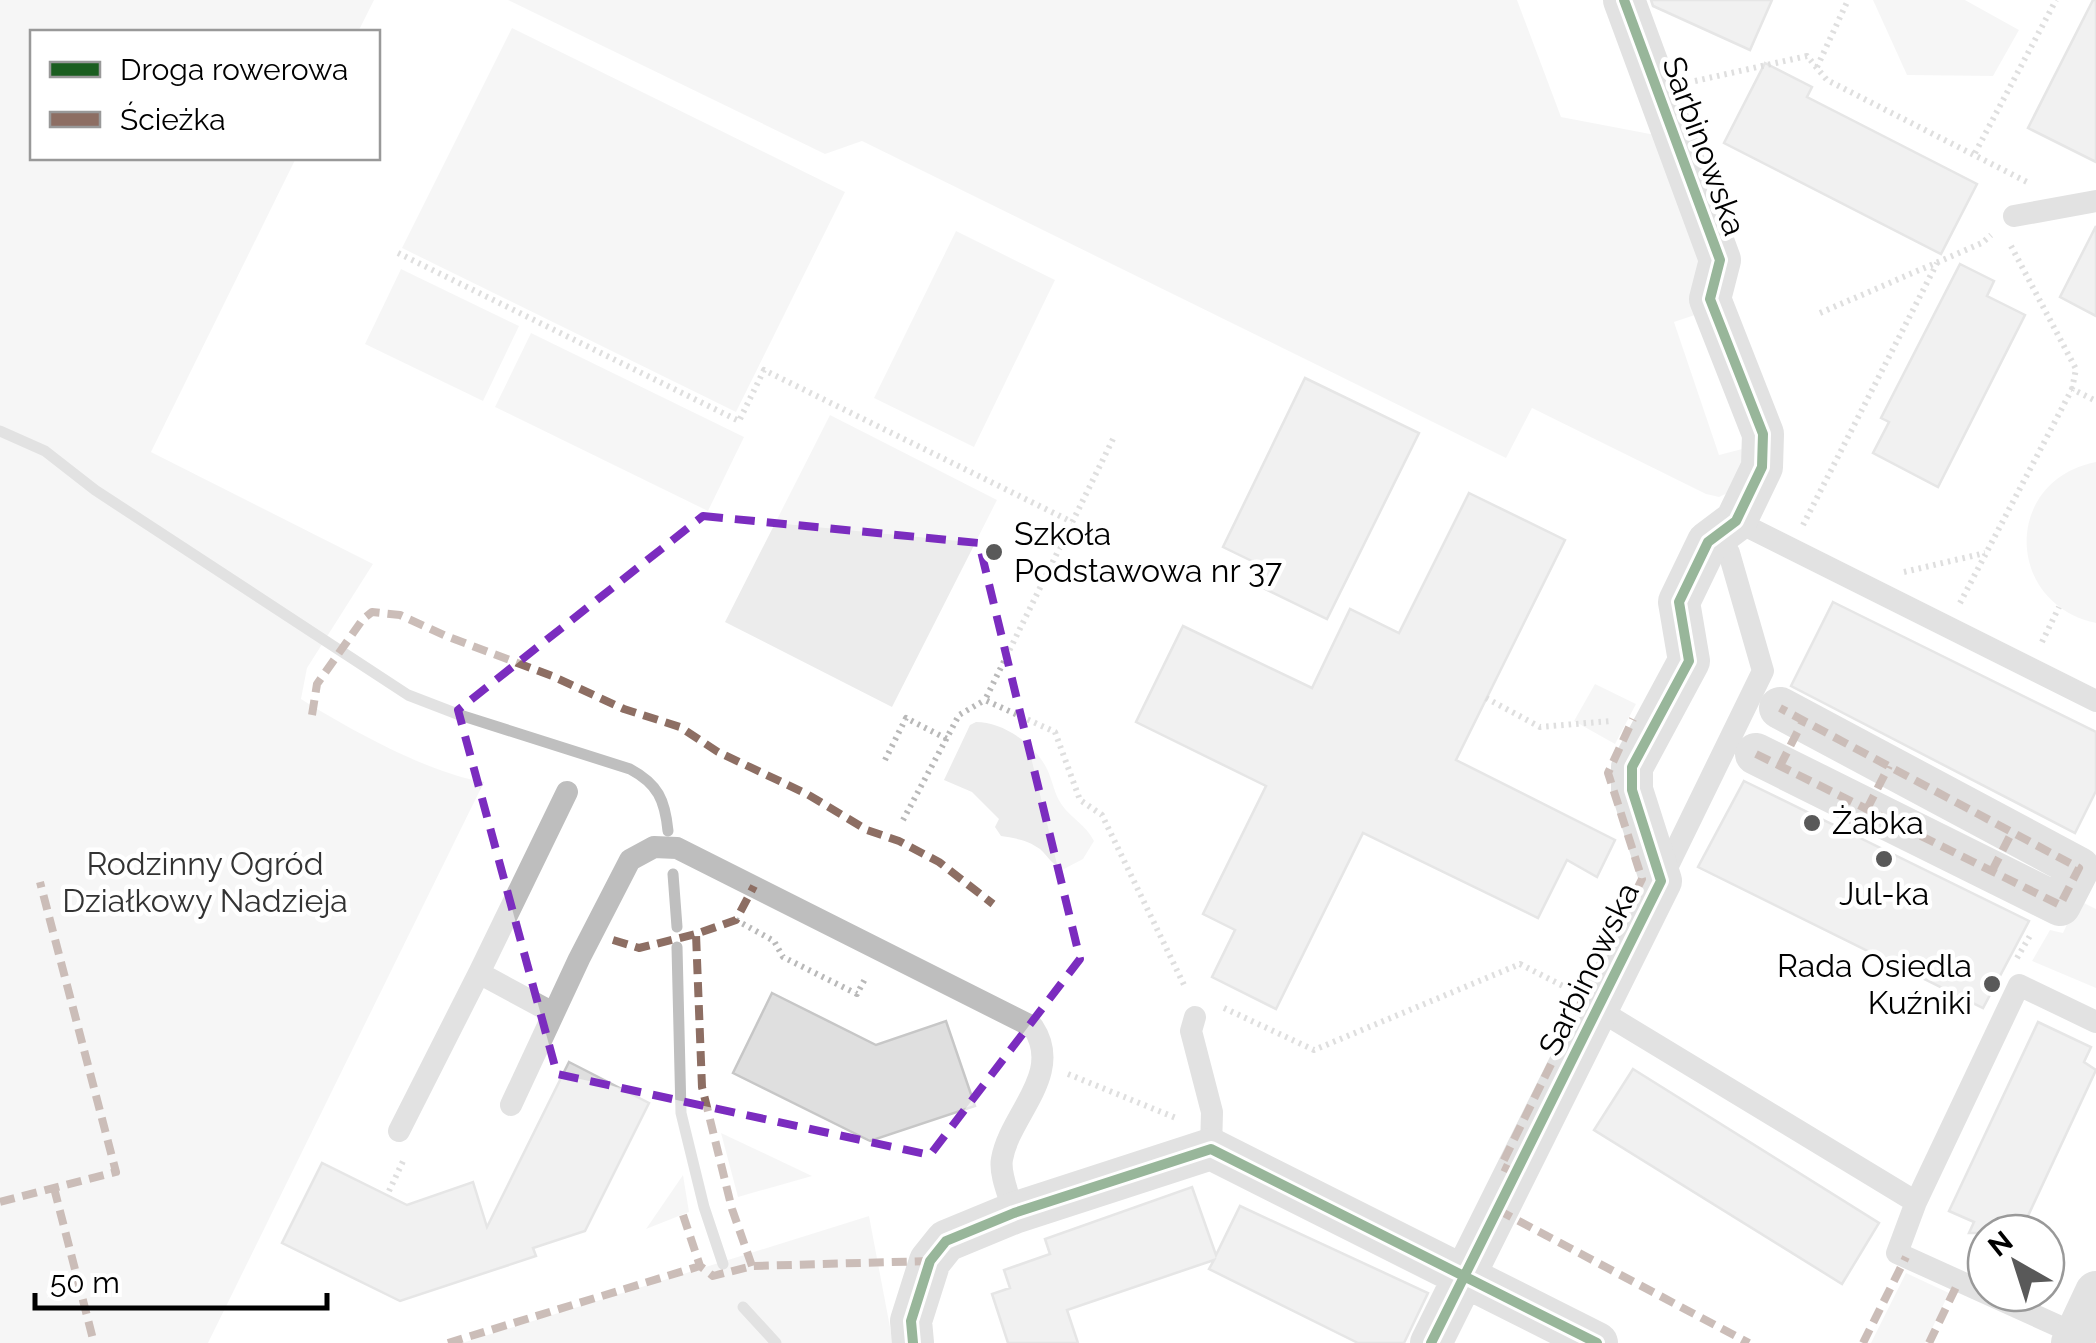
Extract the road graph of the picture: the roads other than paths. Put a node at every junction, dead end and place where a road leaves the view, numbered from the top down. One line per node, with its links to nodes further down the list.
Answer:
1 (1624, 0): 4 (street, Sarbinowska)
2 (2096, 201): 3 (lane)
3 (2008, 222)
4 (1722, 532): 5 (lane); 7 (lane); 7 (street, Sarbinowska)
5 (2096, 701)
6 (567, 792): 9 (lane)
7 (1661, 881): 10 (street, Sarbinowska)
8 (2060, 904): 8 (street)
9 (479, 974): 12 (lane); 15 (lane)
10 (1590, 1002): 17 (lane); 19 (street, Sarbinowska)
11 (1200, 1008): 16 (lane)
12 (553, 1013): 14 (lane); 18 (lane)
13 (2096, 1022): 17 (lane)
14 (512, 1104)
15 (399, 1131)
16 (1211, 1140): 18 (street); 19 (street)
17 (1916, 1202): 20 (lane)
18 (1014, 1213): 21 (street)
19 (1465, 1276): 22 (street, Sarbinowska); 23 (street)
20 (2086, 1316)
21 (913, 1343)
22 (1432, 1343)
23 (1597, 1343)

